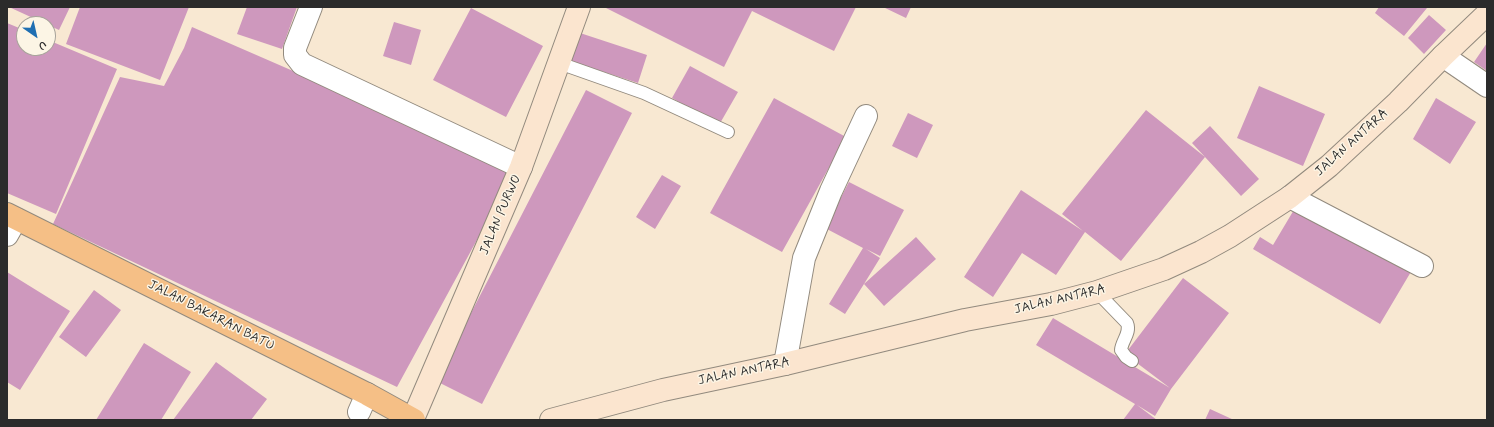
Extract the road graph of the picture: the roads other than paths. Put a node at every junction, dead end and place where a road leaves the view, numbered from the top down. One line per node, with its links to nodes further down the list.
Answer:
1 (311, 7): 9 (street)
2 (579, 7): 5 (street, JALAN PURWO)
3 (1487, 14): 4 (street, JALAN ANTARA)
4 (1443, 56): 6 (street); 10 (street, JALAN ANTARA)
5 (559, 63): 8 (lane); 9 (street, JALAN PURWO)
6 (1487, 86)
7 (866, 116): 15 (street)
8 (728, 132)
9 (522, 166): 17 (street, JALAN PURWO)
10 (1290, 197): 12 (street); 13 (street, JALAN ANTARA)
11 (10, 223): 16 (highway, JALAN BAKARAN BATU)
12 (1422, 266)
13 (1097, 292): 14 (lane); 15 (street, JALAN ANTARA)
14 (1132, 361)
15 (785, 364): 18 (street, JALAN ANTARA)
16 (360, 409): 17 (highway, JALAN BAKARAN BATU)
17 (413, 420)
18 (551, 420)

